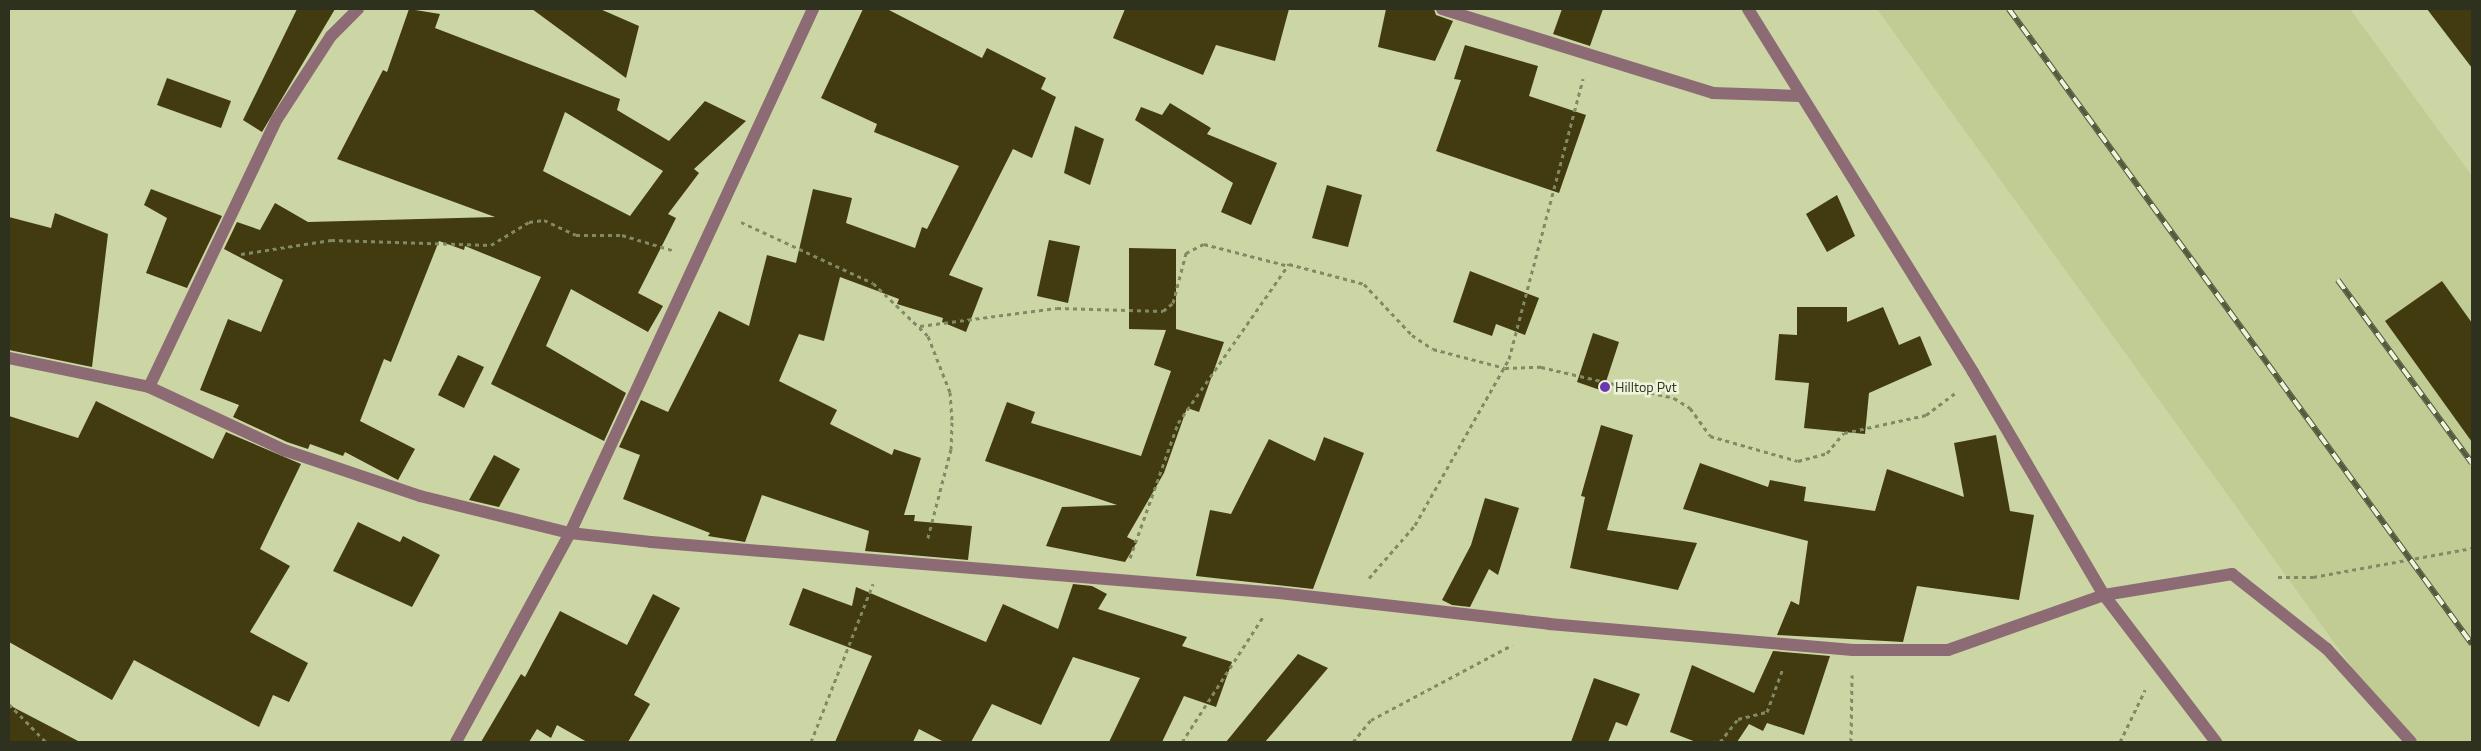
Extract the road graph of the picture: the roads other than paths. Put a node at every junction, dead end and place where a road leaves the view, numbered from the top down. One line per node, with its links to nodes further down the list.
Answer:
1 (358, 9): 7 (street)
2 (814, 9): 8 (street)
3 (1442, 9): 5 (street)
4 (1748, 9): 5 (street)
5 (1799, 96): 9 (street)
6 (9, 358): 7 (street)
7 (149, 387): 8 (street)
8 (570, 533): 9 (street); 10 (street)
9 (2104, 595): 11 (street); 12 (street)
10 (456, 742)
11 (2216, 742)
12 (2411, 742)

